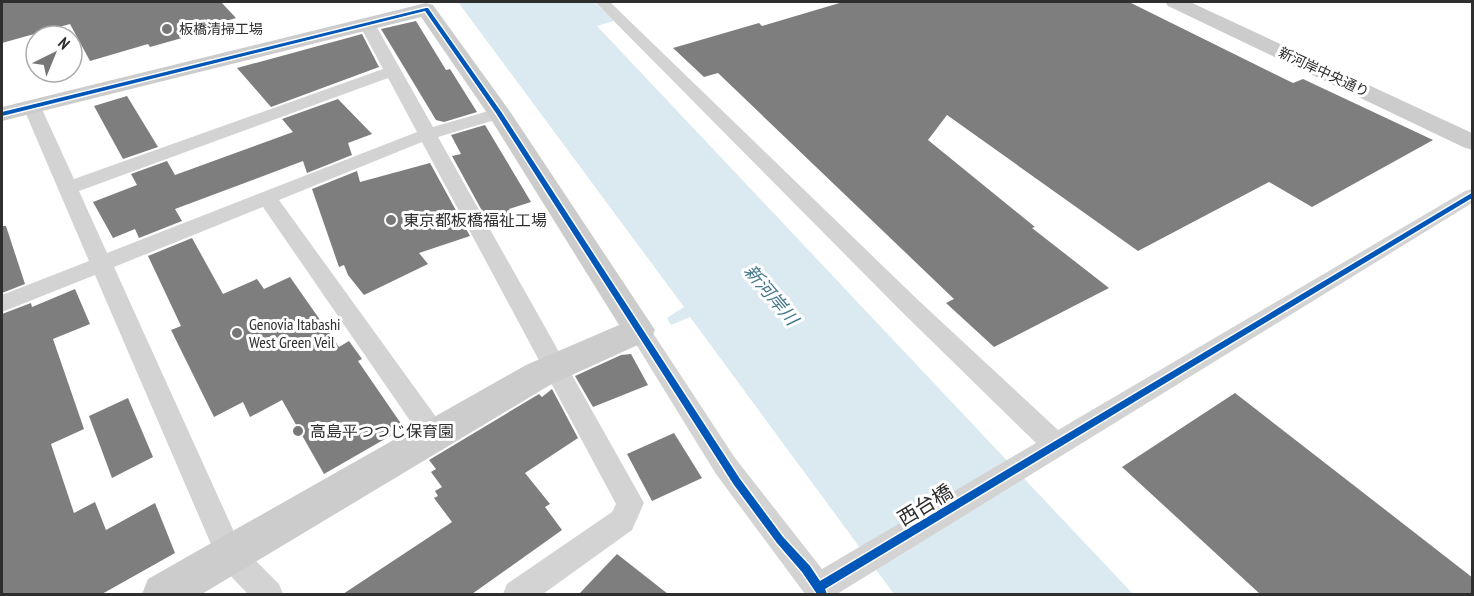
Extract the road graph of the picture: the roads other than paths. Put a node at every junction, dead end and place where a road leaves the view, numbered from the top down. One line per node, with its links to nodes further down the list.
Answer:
1 (602, 2): 19 (street)
2 (1175, 2): 10 (street, 新河岸中央通り)
3 (423, 5): 4 (street); 7 (street)
4 (368, 24): 5 (street); 6 (street)
5 (393, 71): 9 (street); 11 (street)
6 (32, 107): 8 (street); 11 (street)
7 (500, 113): 9 (street); 16 (street)
8 (2, 114)
9 (429, 134): 13 (street); 17 (street)
10 (1473, 142)
11 (68, 188): 14 (street)
12 (1473, 195): 19 (street, 西台橋)
13 (267, 198): 14 (street); 18 (street)
14 (102, 264): 15 (street); 20 (street)
15 (2, 304)
16 (639, 330): 17 (street); 21 (street)
17 (556, 366): 18 (street); 24 (street)
18 (435, 436): 20 (street)
19 (1052, 448): 21 (street, 西台橋)
20 (230, 555): 22 (street); 23 (street)
21 (820, 591)
22 (163, 594)
23 (268, 594)
24 (518, 594)

